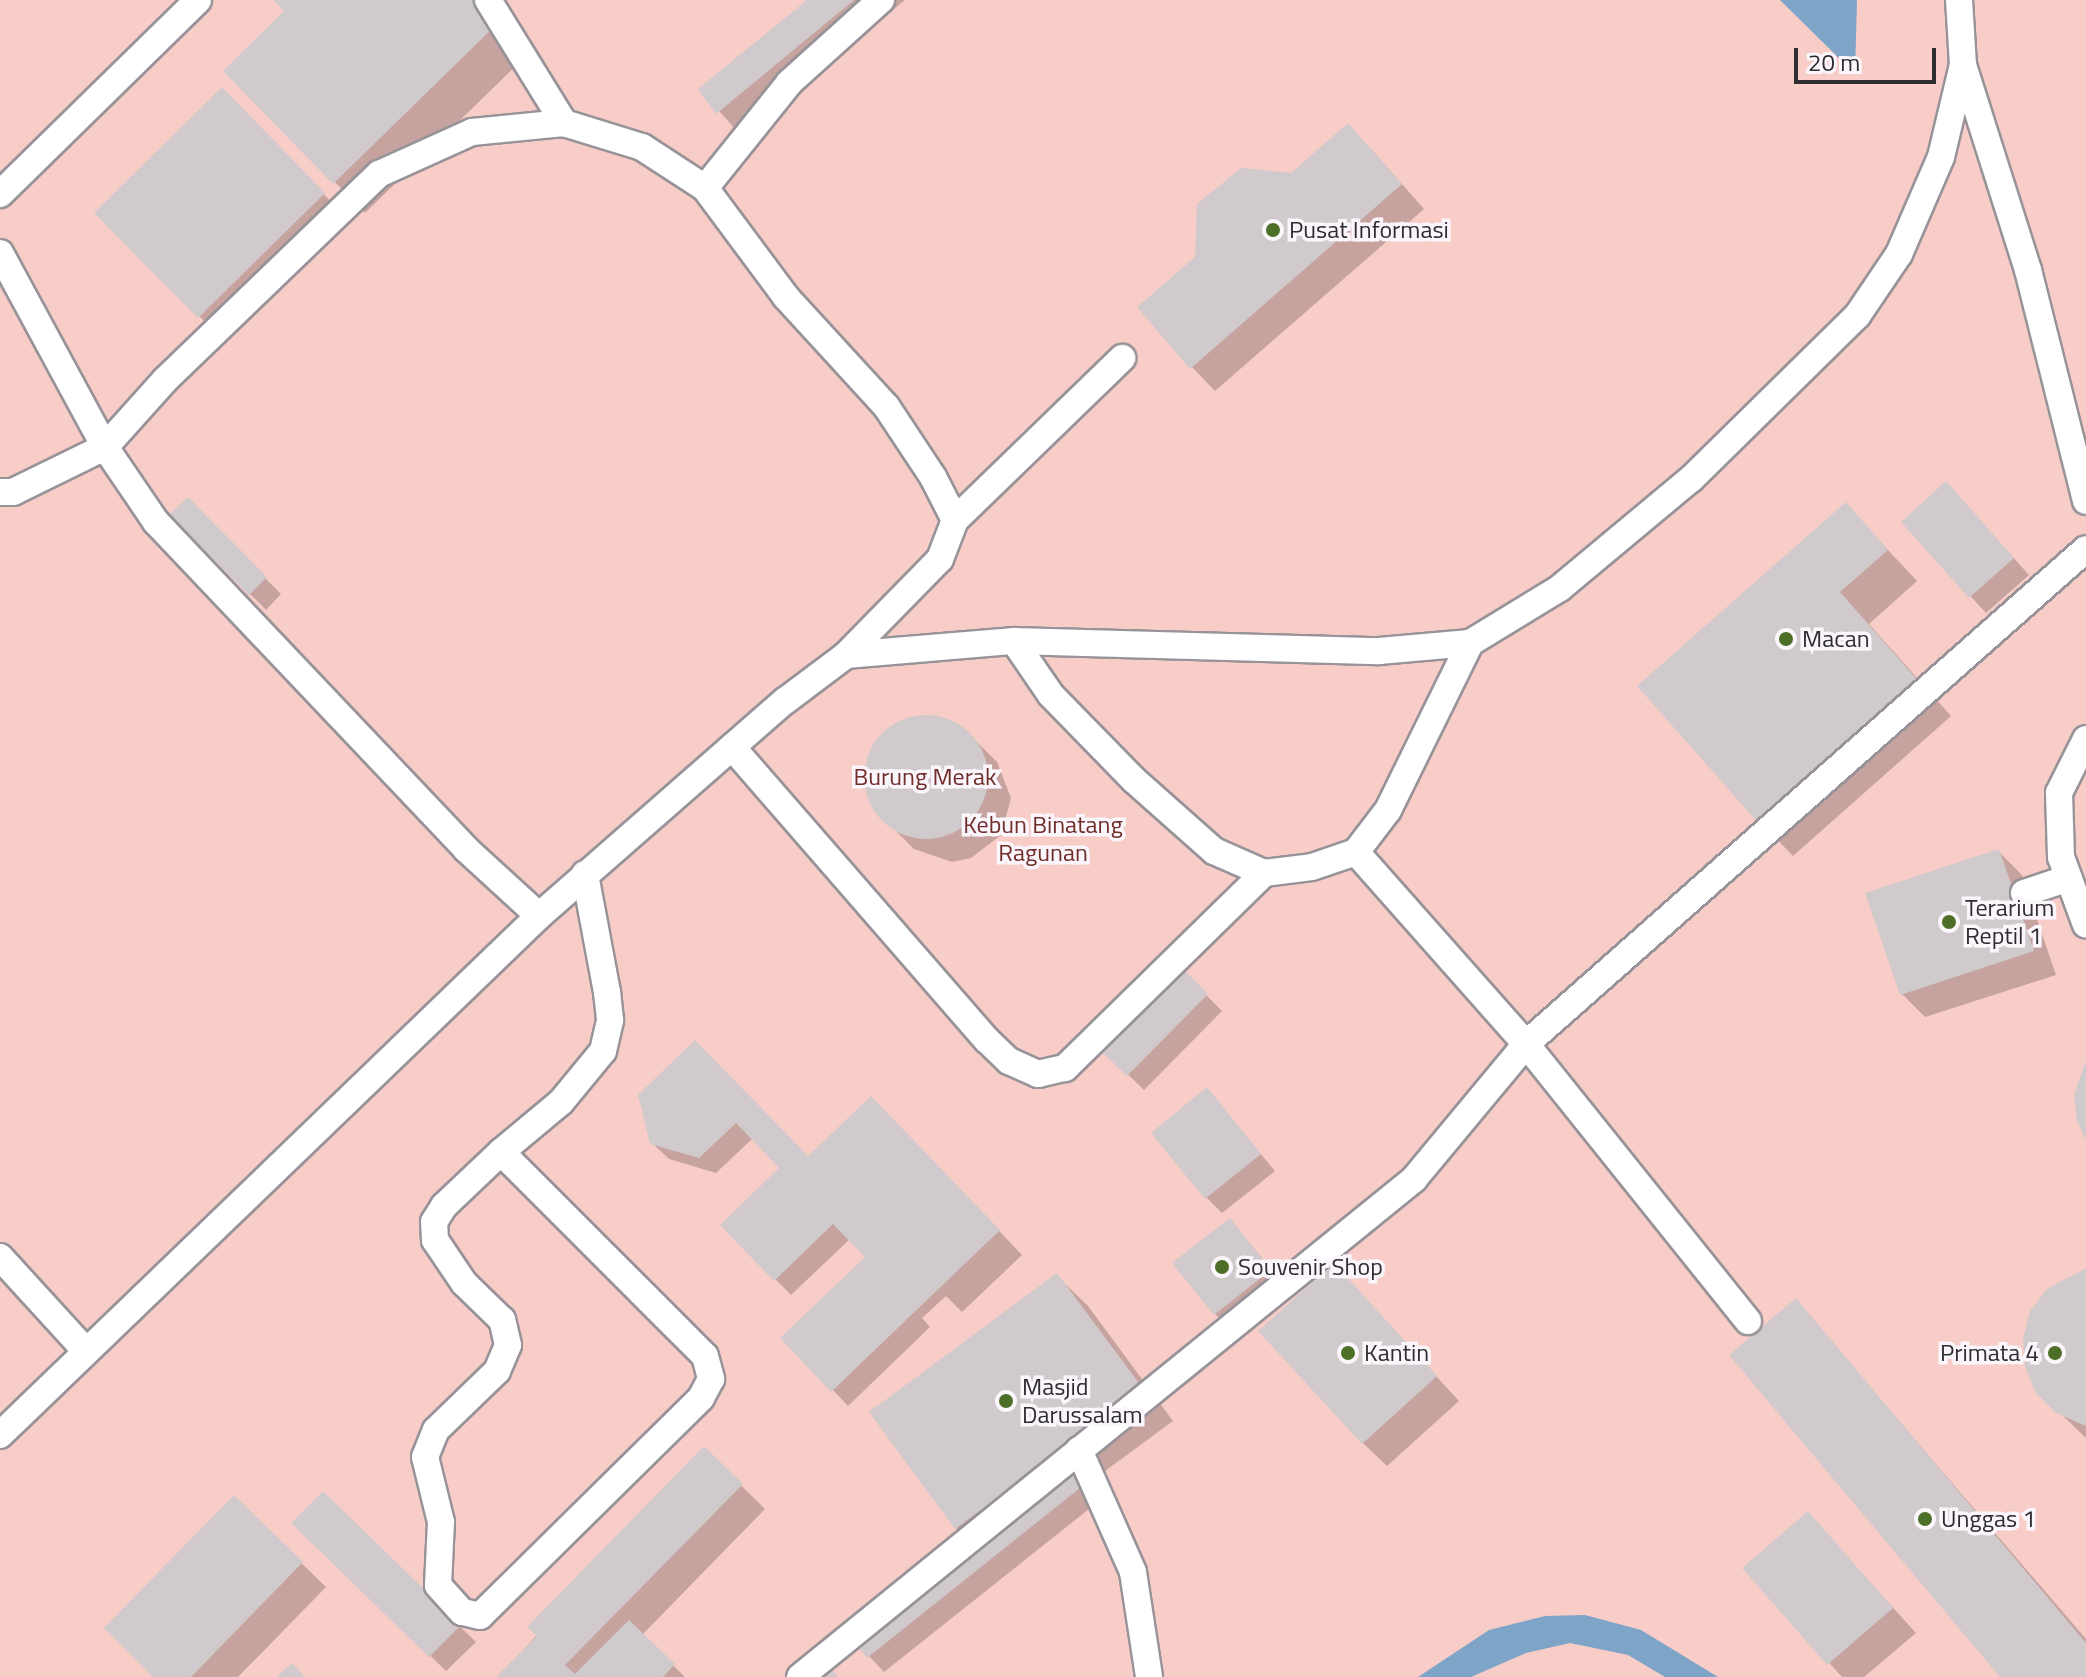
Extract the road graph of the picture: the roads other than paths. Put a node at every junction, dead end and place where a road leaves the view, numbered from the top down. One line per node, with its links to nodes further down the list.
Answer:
1 (198, 0): 8 (lane)
2 (488, 0): 6 (lane)
3 (881, 0): 7 (lane)
4 (1959, 0): 5 (lane)
5 (1963, 65): 13 (lane); 17 (lane)
6 (564, 123): 7 (lane); 11 (lane)
7 (705, 188): 14 (lane)
8 (0, 194)
9 (0, 253): 11 (lane)
10 (1122, 358): 14 (lane)
11 (105, 447): 12 (lane); 26 (lane)
12 (0, 492)
13 (2086, 501)
14 (955, 520): 18 (lane)
15 (2086, 549): 28 (lane)
16 (1014, 641): 17 (lane); 18 (lane); 22 (lane)
17 (1470, 643): 21 (lane)
18 (846, 655): 20 (lane)
19 (2086, 739): 24 (lane)
20 (732, 747): 22 (lane); 23 (lane)
21 (1356, 852): 22 (lane); 28 (lane)
22 (1264, 873)
23 (585, 874): 26 (lane); 29 (lane)
24 (2069, 878): 25 (lane); 27 (lane)
25 (2024, 893)
26 (539, 916): 32 (lane)
27 (2086, 925)
28 (1526, 1044): 31 (lane); 34 (lane)
29 (501, 1152): 29 (lane)
30 (0, 1257): 32 (lane)
31 (1748, 1321)
32 (84, 1349): 33 (lane)
33 (0, 1435)
34 (1079, 1450): 35 (lane); 36 (lane)
35 (800, 1677)
36 (1149, 1677)

